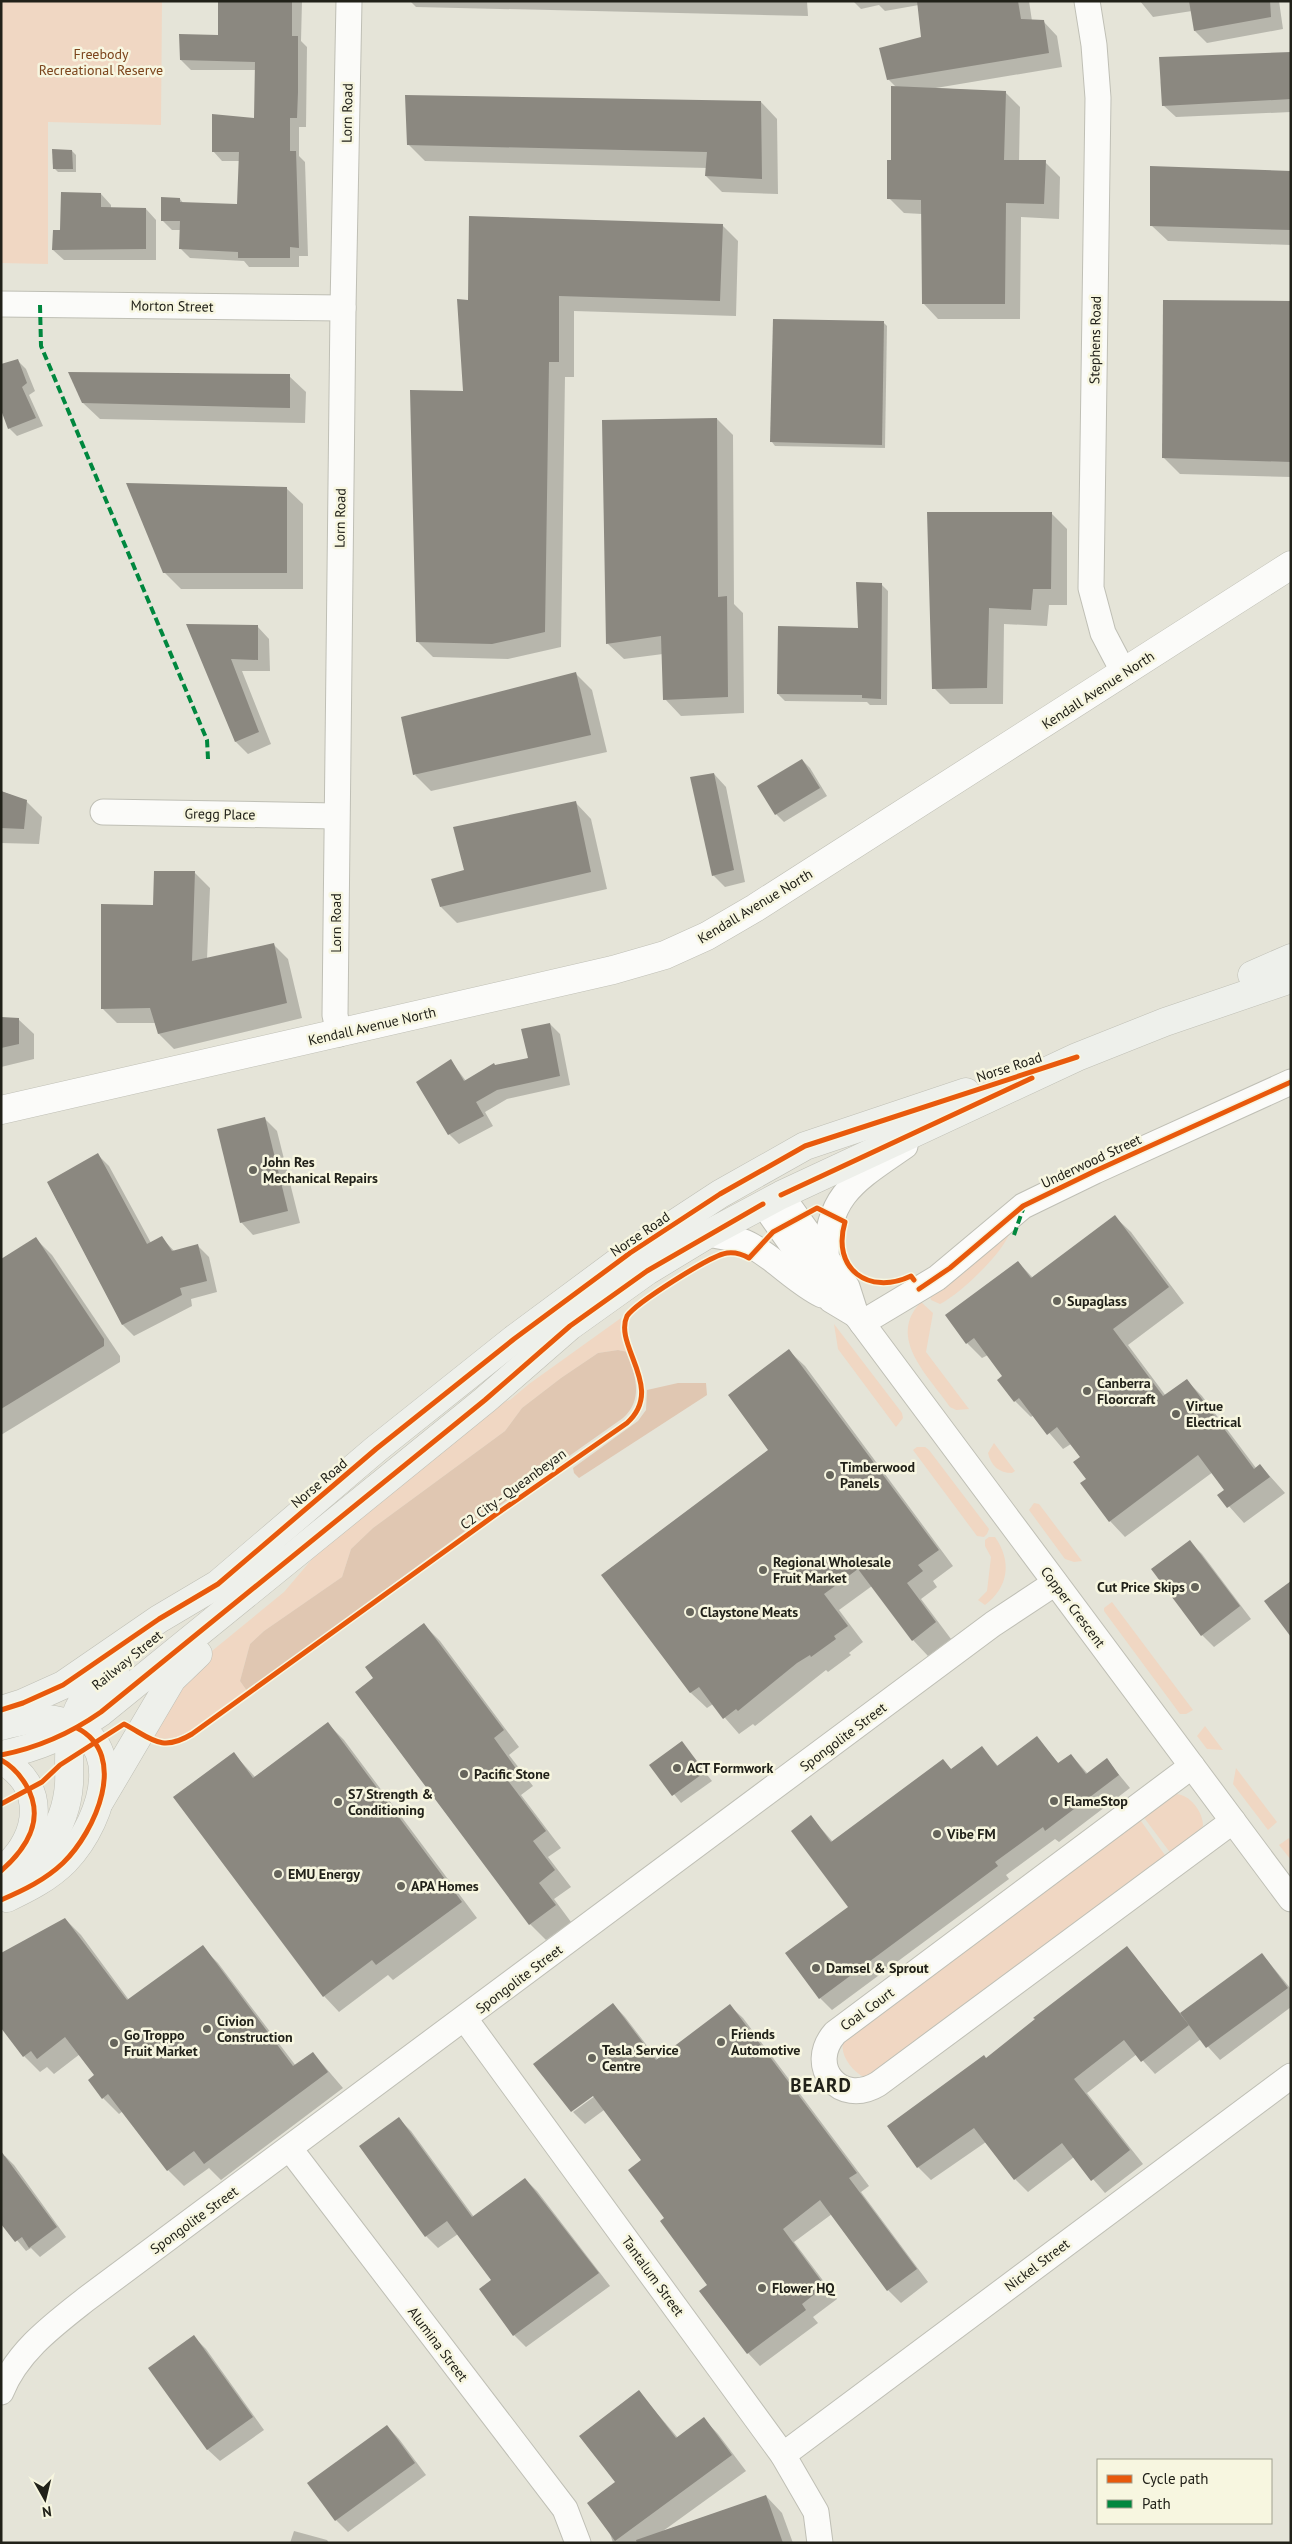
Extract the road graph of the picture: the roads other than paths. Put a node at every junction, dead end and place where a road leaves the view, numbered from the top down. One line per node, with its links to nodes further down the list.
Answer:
1 (349, 1): 4 (street, Lorn Road)
2 (1087, 1): 6 (street, Stephens Road)
3 (1, 304): 4 (street, Morton Street)
4 (343, 308): 8 (street, Lorn Road)
5 (1291, 565): 6 (street, Kendall Avenue North)
6 (1124, 674): 12 (street, Kendall Avenue North)
7 (103, 812): 8 (street, Gregg Place)
8 (336, 816): 12 (street, Lorn Road)
9 (1291, 958): 11 (main road, Norse Road)
10 (1291, 979): 11 (main road, Norse Road)
11 (1165, 1022): 13 (main road, Norse Road)
12 (339, 1034): 15 (street, Kendall Avenue North)
13 (1077, 1057): 16 (main road, Norse Road); 17 (main road, Norse Road)
14 (1291, 1082): 22 (street, Underwood Street)
15 (1, 1110)
16 (944, 1119): 18 (main road, Norse Road); 20 (street)
17 (755, 1174): 18 (main road); 25 (main road, Norse Road)
18 (772, 1199): 19 (main road, Norse Road); 20 (street, Copper Crescent); 21 (street, Copper Crescent)
19 (708, 1234): 21 (street); 23 (main road, Norse Road)
20 (826, 1260): 22 (street, Copper Crescent)
21 (830, 1300): 22 (street, Copper Crescent)
22 (859, 1319): 24 (street, Copper Crescent)
23 (310, 1540): 28 (main road, Norse Road); 32 (main road)
24 (1055, 1583): 31 (street, Copper Crescent); 38 (street, Spongolite Street)
25 (218, 1584): 26 (main road, Norse Road); 28 (main road, Railway Street)
26 (1, 1710)
27 (1, 1726): 28 (main road)
28 (73, 1728): 29 (main road, Norse Road); 32 (main road); 35 (main road, Railway Street)
29 (1, 1755)
30 (1, 1760): 34 (main road)
31 (1192, 1766): 33 (street, Copper Crescent); 33 (street, Coal Court)
32 (100, 1801): 37 (main road)
33 (1233, 1821): 36 (street, Copper Crescent)
34 (1, 1871)
35 (1, 1885)
36 (1291, 1898)
37 (1, 1900)
38 (465, 2020): 40 (street, Spongolite Street); 42 (street, Tantalum Street)
39 (1291, 2076): 42 (street, Nickel Street)
40 (290, 2149): 41 (street, Spongolite Street); 43 (street, Alumina Street)
41 (1, 2392)
42 (783, 2454): 44 (street, Tantalum Street)
43 (578, 2543)
44 (820, 2543)

